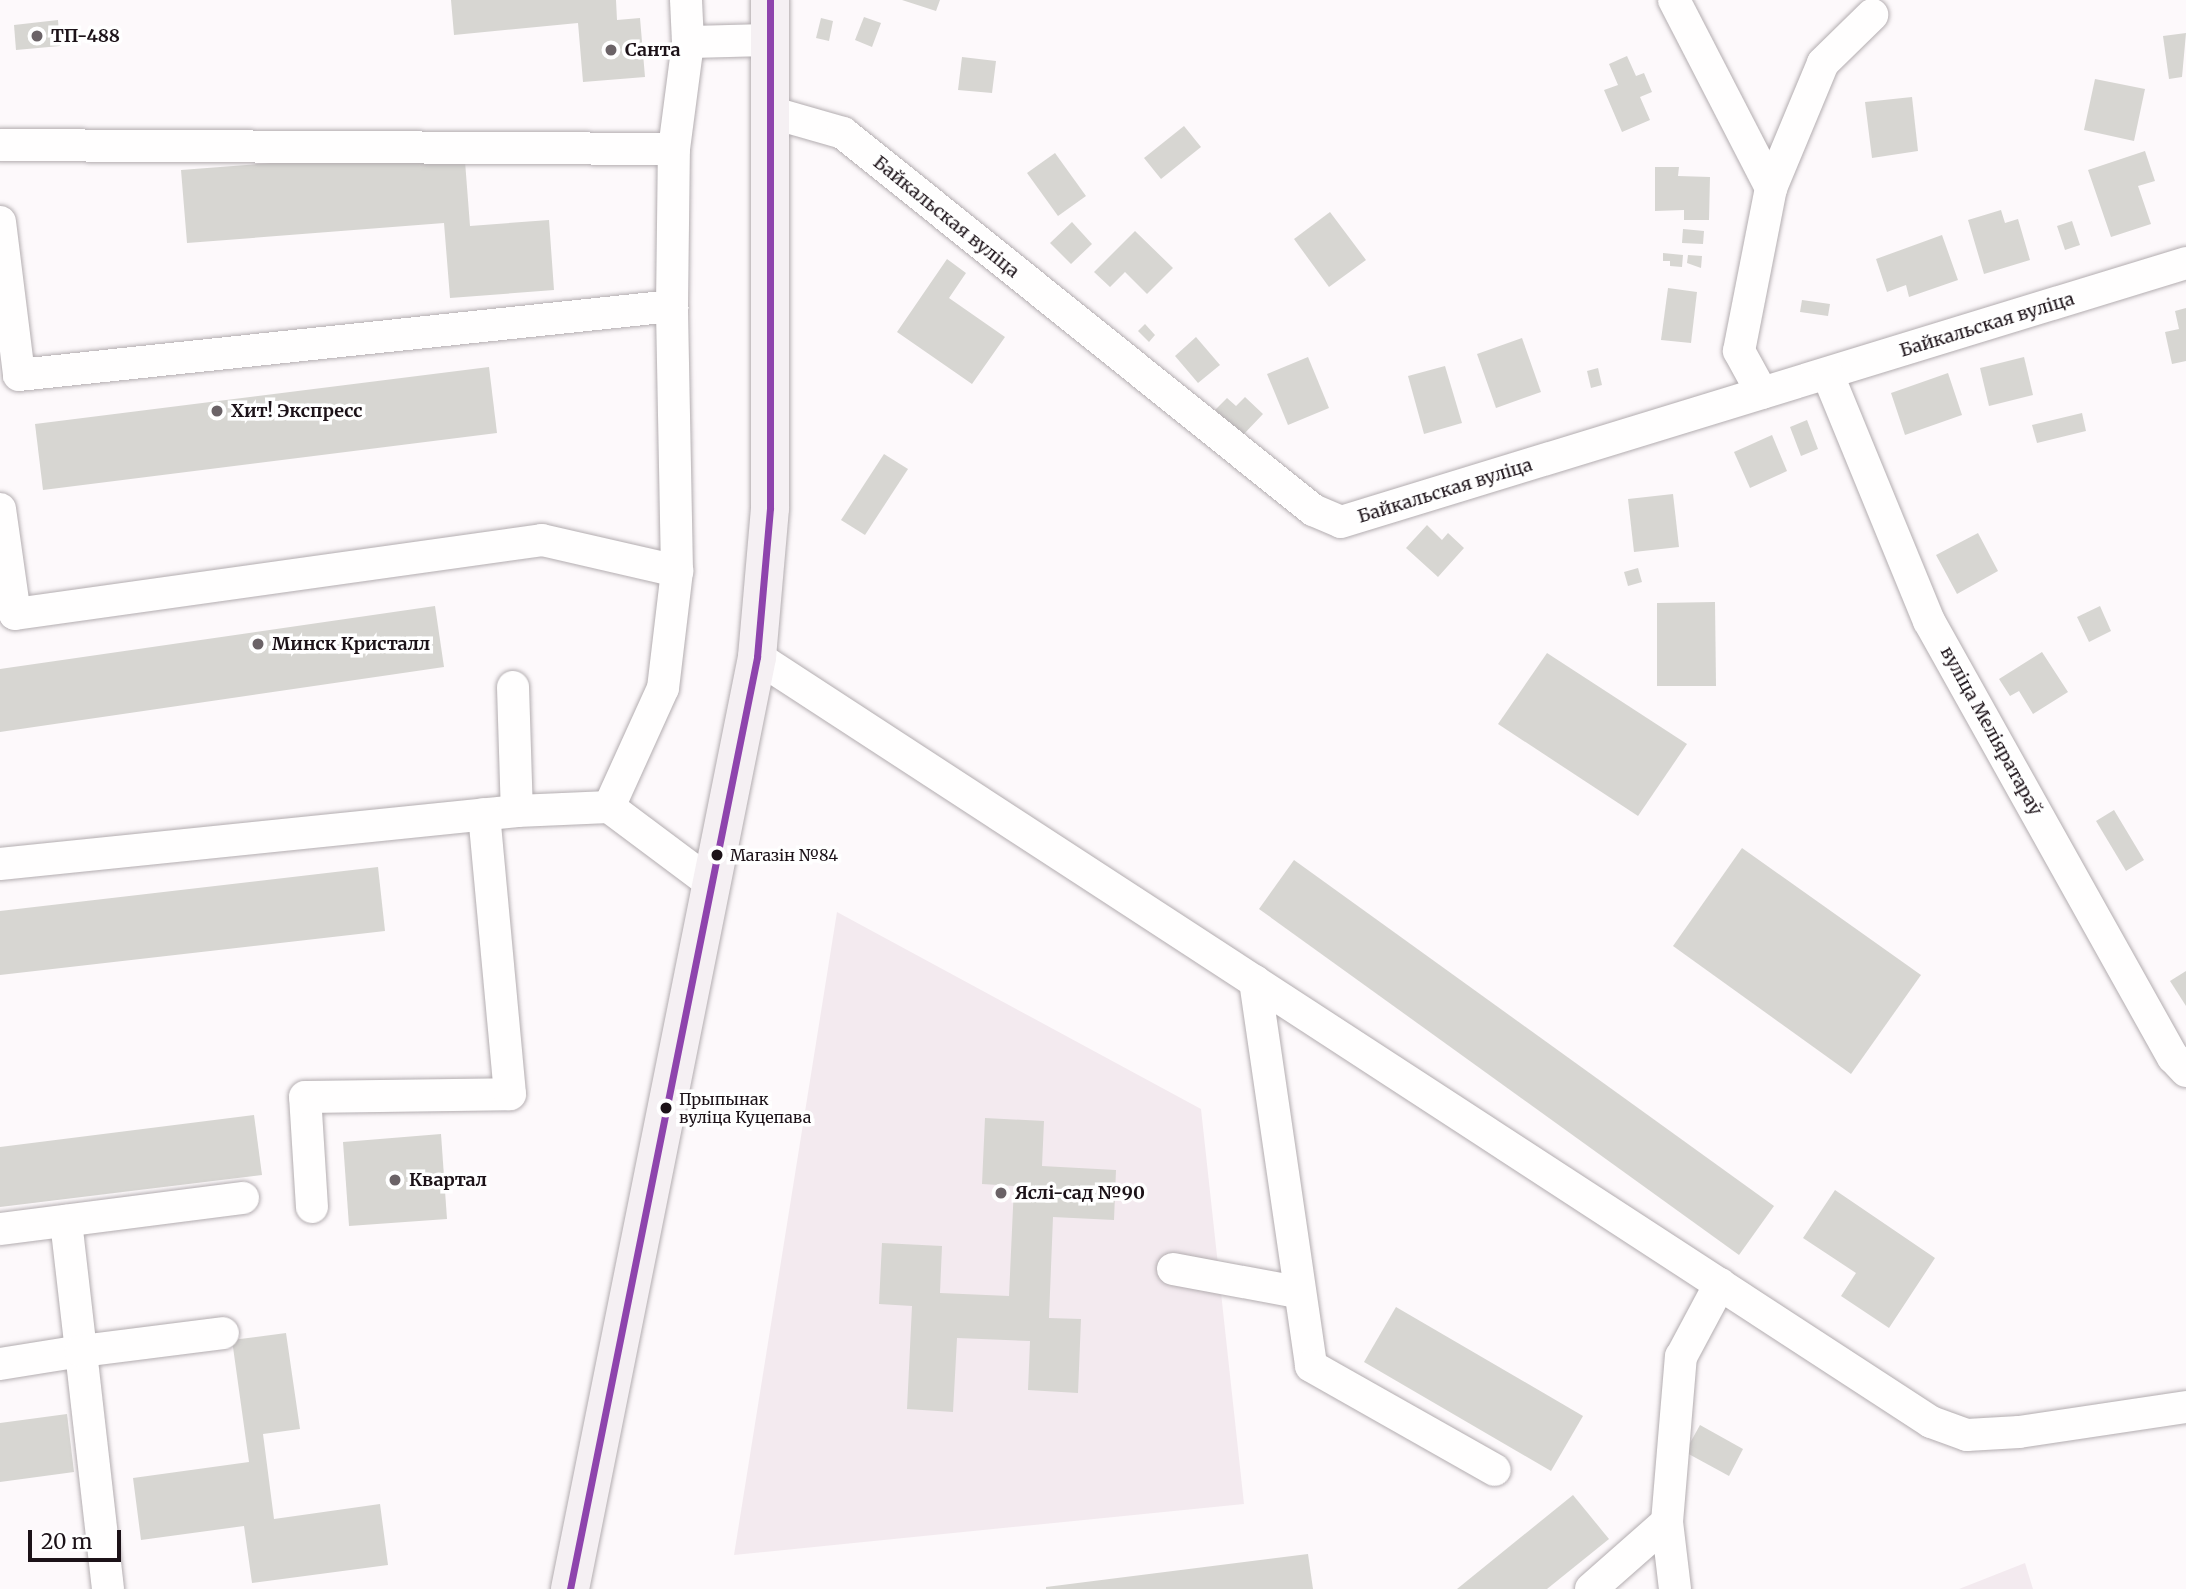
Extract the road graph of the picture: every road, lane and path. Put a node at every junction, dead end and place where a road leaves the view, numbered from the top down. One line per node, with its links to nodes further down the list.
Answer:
1 (686, 0): 6 (street)
2 (770, 0): 5 (main road)
3 (1674, 0): 10 (street)
4 (1872, 15): 10 (street)
5 (771, 40): 6 (street); 7 (main road)
6 (688, 42): 9 (street)
7 (770, 112): 15 (street, Байкальская вуліца); 18 (main road)
8 (0, 145): 9 (street)
9 (674, 149): 13 (street)
10 (1770, 188): 15 (street)
11 (0, 222): 13 (street)
12 (2186, 263): 14 (street, Байкальская вуліца)
13 (672, 306): 17 (street)
14 (1828, 375): 15 (street, Байкальская вуліца); 26 (street, вуліца Меліяратараў)
15 (1762, 393)
16 (0, 509): 17 (street)
17 (677, 571): 20 (street)
18 (757, 657): 24 (main road); 25 (street)
19 (513, 687): 21 (street)
20 (609, 807): 21 (street); 24 (street)
21 (517, 811): 22 (street)
22 (484, 814): 23 (street); 28 (street)
23 (0, 864)
24 (712, 884): 41 (main road)
25 (1255, 981): 32 (street); 33 (street)
26 (2186, 1071)
27 (243, 1198): 29 (street)
28 (312, 1207)
29 (66, 1221): 30 (street); 35 (street)
30 (0, 1229)
31 (1172, 1269): 33 (street)
32 (1720, 1284): 37 (street); 39 (street)
33 (1297, 1292): 38 (street)
34 (223, 1334): 35 (street)
35 (81, 1351): 36 (street); 40 (street)
36 (0, 1364)
37 (2186, 1407)
38 (1495, 1470)
39 (1667, 1522): 42 (street); 43 (street)
40 (108, 1589)
41 (570, 1589)
42 (1591, 1589)
43 (1675, 1589)

